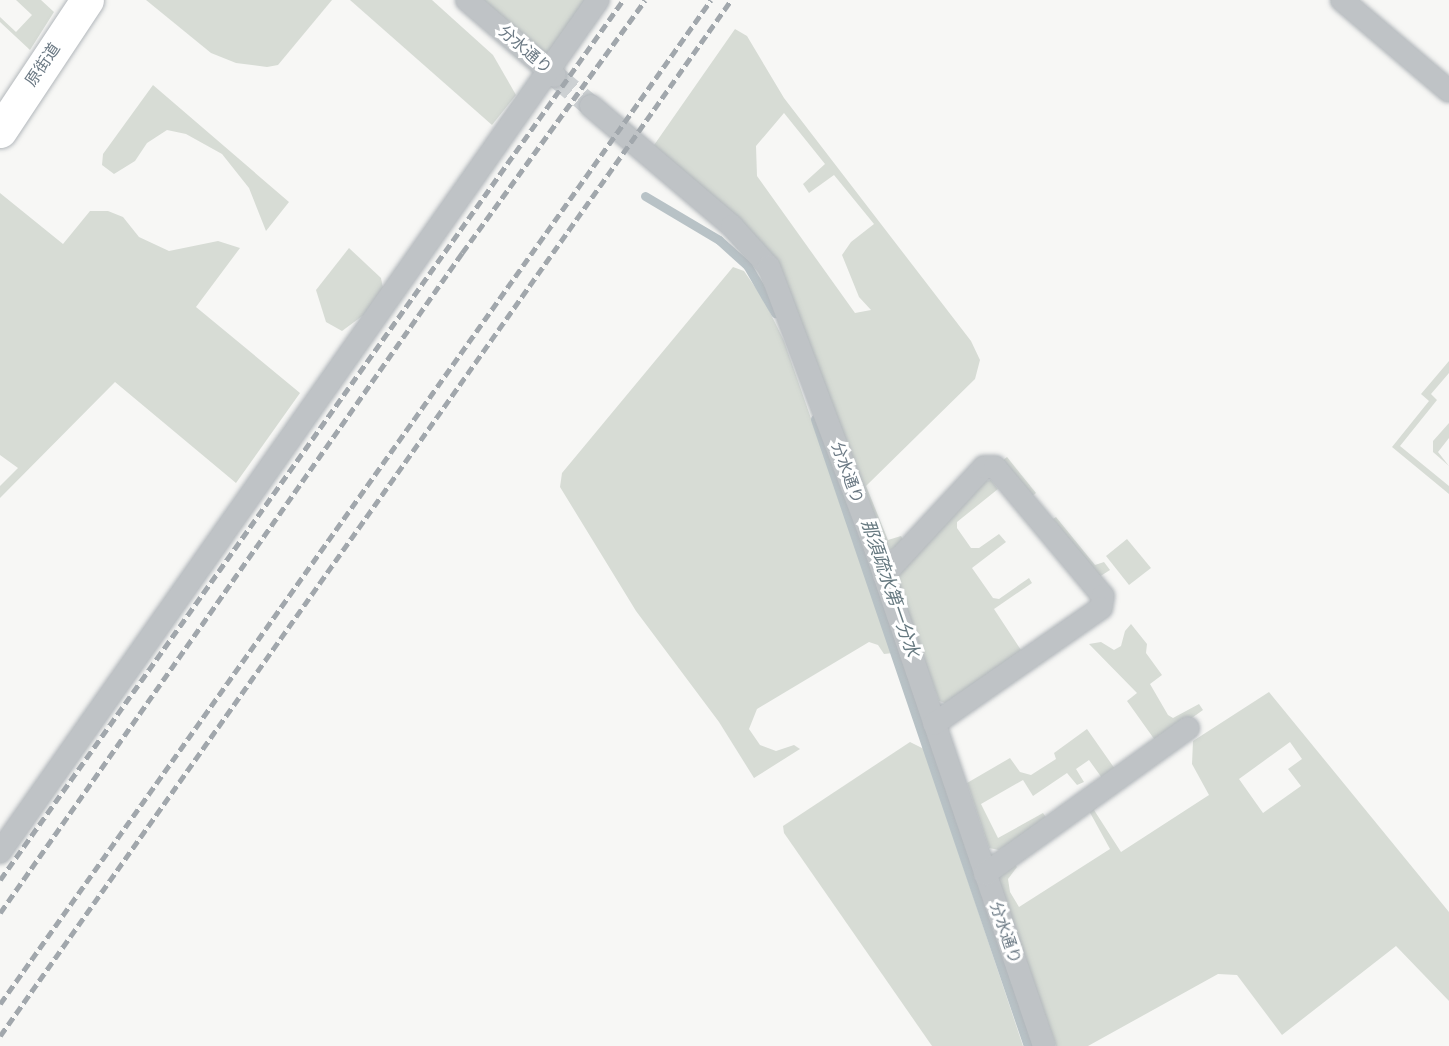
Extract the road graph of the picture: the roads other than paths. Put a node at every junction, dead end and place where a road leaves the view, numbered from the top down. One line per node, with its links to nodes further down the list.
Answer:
1 (87, 0): 8 (street, 原街道)
2 (467, 0): 5 (street, 分水通り)
3 (598, 0): 5 (street)
4 (1342, 0): 6 (street)
5 (552, 73): 12 (street)
6 (1449, 91)
7 (591, 106): 9 (street, 分水通り)
8 (0, 130)
9 (884, 575): 10 (street, 分水通り); 10 (street)
10 (934, 724): 13 (street, 分水通り)
11 (1188, 728): 13 (street)
12 (0, 852)
13 (985, 874): 14 (street, 分水通り)
14 (1044, 1046)

